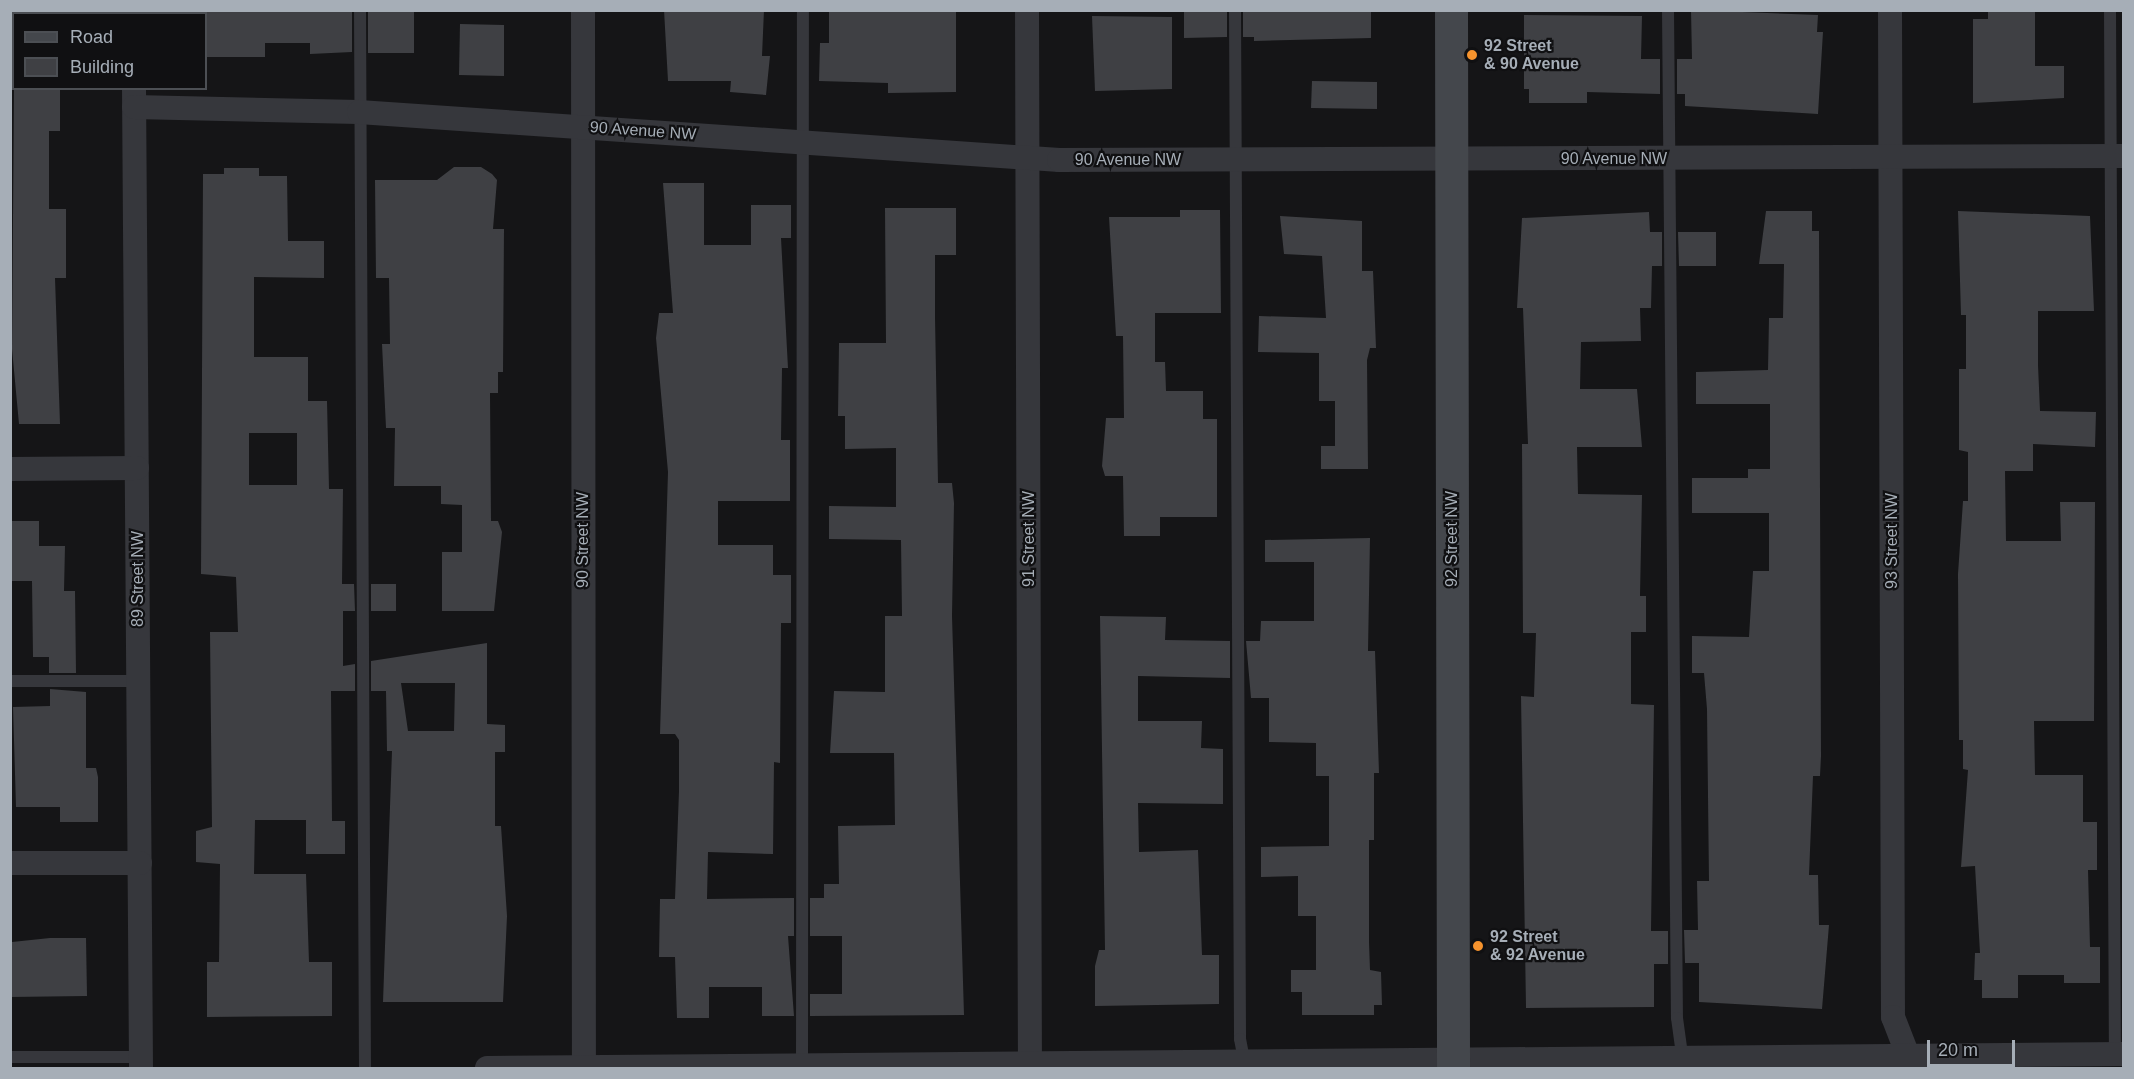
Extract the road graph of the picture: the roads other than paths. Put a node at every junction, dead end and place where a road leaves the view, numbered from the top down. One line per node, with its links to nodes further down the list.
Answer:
1 (360, 10): 11 (lane)
2 (583, 10): 12 (street, 90 Street NW)
3 (803, 10): 13 (lane)
4 (1027, 10): 16 (street, 91 Street NW)
5 (1235, 10): 19 (lane)
6 (1450, 10): 17 (street, 92 Street NW)
7 (1668, 10): 18 (lane)
8 (1890, 10): 15 (street, 93 Street NW)
9 (2110, 10): 14 (lane)
10 (134, 98): 11 (street, 90 Avenue NW); 20 (street, 89 Street NW)
11 (359, 112): 12 (street, 90 Avenue NW); 35 (lane)
12 (583, 126): 13 (street, 90 Avenue NW); 37 (street, 90 Street NW)
13 (803, 143): 16 (street, 90 Avenue NW); 34 (lane)
14 (2117, 156): 15 (street, 90 Avenue NW); 26 (lane)
15 (1891, 158): 18 (street, 90 Avenue NW); 28 (street, 93 Street NW)
16 (1028, 159): 19 (street, 90 Avenue NW); 33 (street, 91 Street NW)
17 (1451, 159): 18 (street, 90 Avenue NW); 19 (street, 90 Avenue NW); 31 (street, 92 Street NW)
18 (1669, 159): 30 (lane)
19 (1236, 160): 32 (lane)
20 (137, 468): 21 (street); 23 (street, 89 Street NW)
21 (10, 469)
22 (10, 681): 23 (lane)
23 (138, 681): 25 (street, 89 Street NW)
24 (10, 863): 25 (street)
25 (140, 863): 29 (street, 89 Street NW)
26 (2119, 1054): 28 (street)
27 (10, 1057): 29 (lane)
28 (1910, 1061): 30 (street)
29 (141, 1063)
30 (1683, 1063): 31 (street)
31 (1453, 1064): 32 (street)
32 (1245, 1065): 33 (street)
33 (1030, 1066): 34 (street)
34 (802, 1067): 37 (street)
35 (365, 1068)
36 (487, 1068): 37 (street)
37 (584, 1068)

